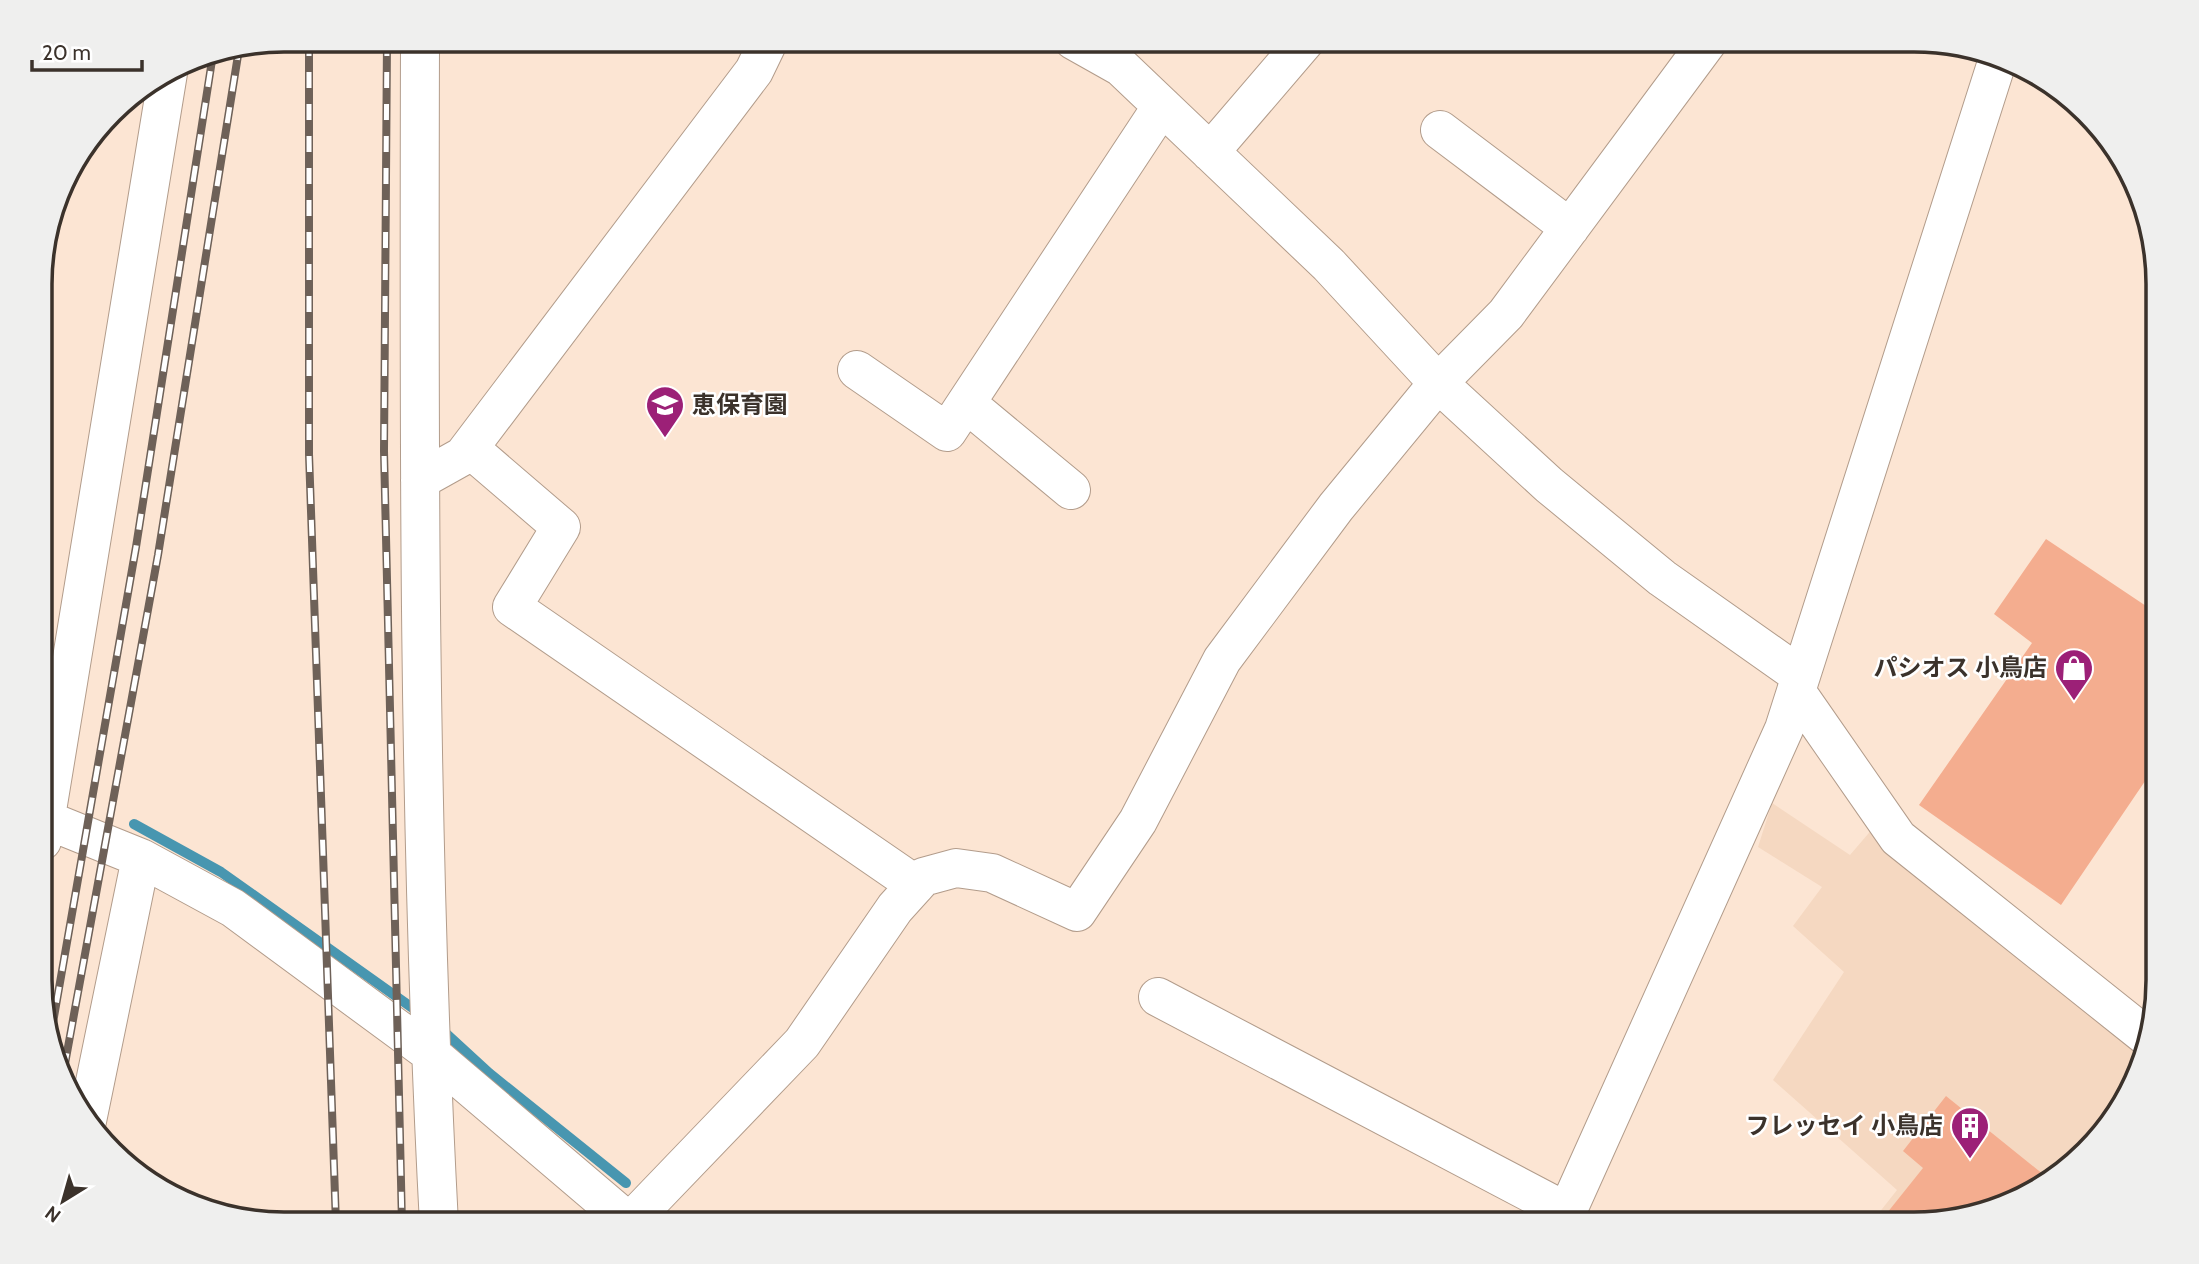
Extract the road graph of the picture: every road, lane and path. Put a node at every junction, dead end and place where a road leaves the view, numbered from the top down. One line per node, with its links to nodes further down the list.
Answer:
1 (1095, 52): 8 (street)
2 (1295, 52): 10 (street)
3 (1700, 52): 11 (street)
4 (420, 53): 16 (street)
5 (763, 53): 15 (street)
6 (1995, 67): 18 (street)
7 (166, 85): 19 (street)
8 (1162, 106): 10 (street); 14 (street)
9 (1440, 130): 11 (street)
10 (1210, 152): 13 (street)
11 (1570, 228): 13 (street)
12 (857, 370): 14 (street)
13 (1438, 383): 18 (street); 22 (street)
14 (966, 403): 17 (street)
15 (469, 448): 16 (street); 22 (street)
16 (420, 480): 25 (street)
17 (1071, 490)
18 (1799, 683): 24 (street); 28 (street)
19 (52, 778)
20 (52, 830): 21 (street)
21 (141, 858): 25 (street); 26 (street)
22 (916, 885): 31 (street)
23 (1158, 997): 27 (street)
24 (2140, 1031)
25 (430, 1053): 29 (street); 30 (street)
26 (89, 1103)
27 (1552, 1211)
28 (1567, 1211)
29 (438, 1212)
30 (617, 1212)
31 (641, 1212)

